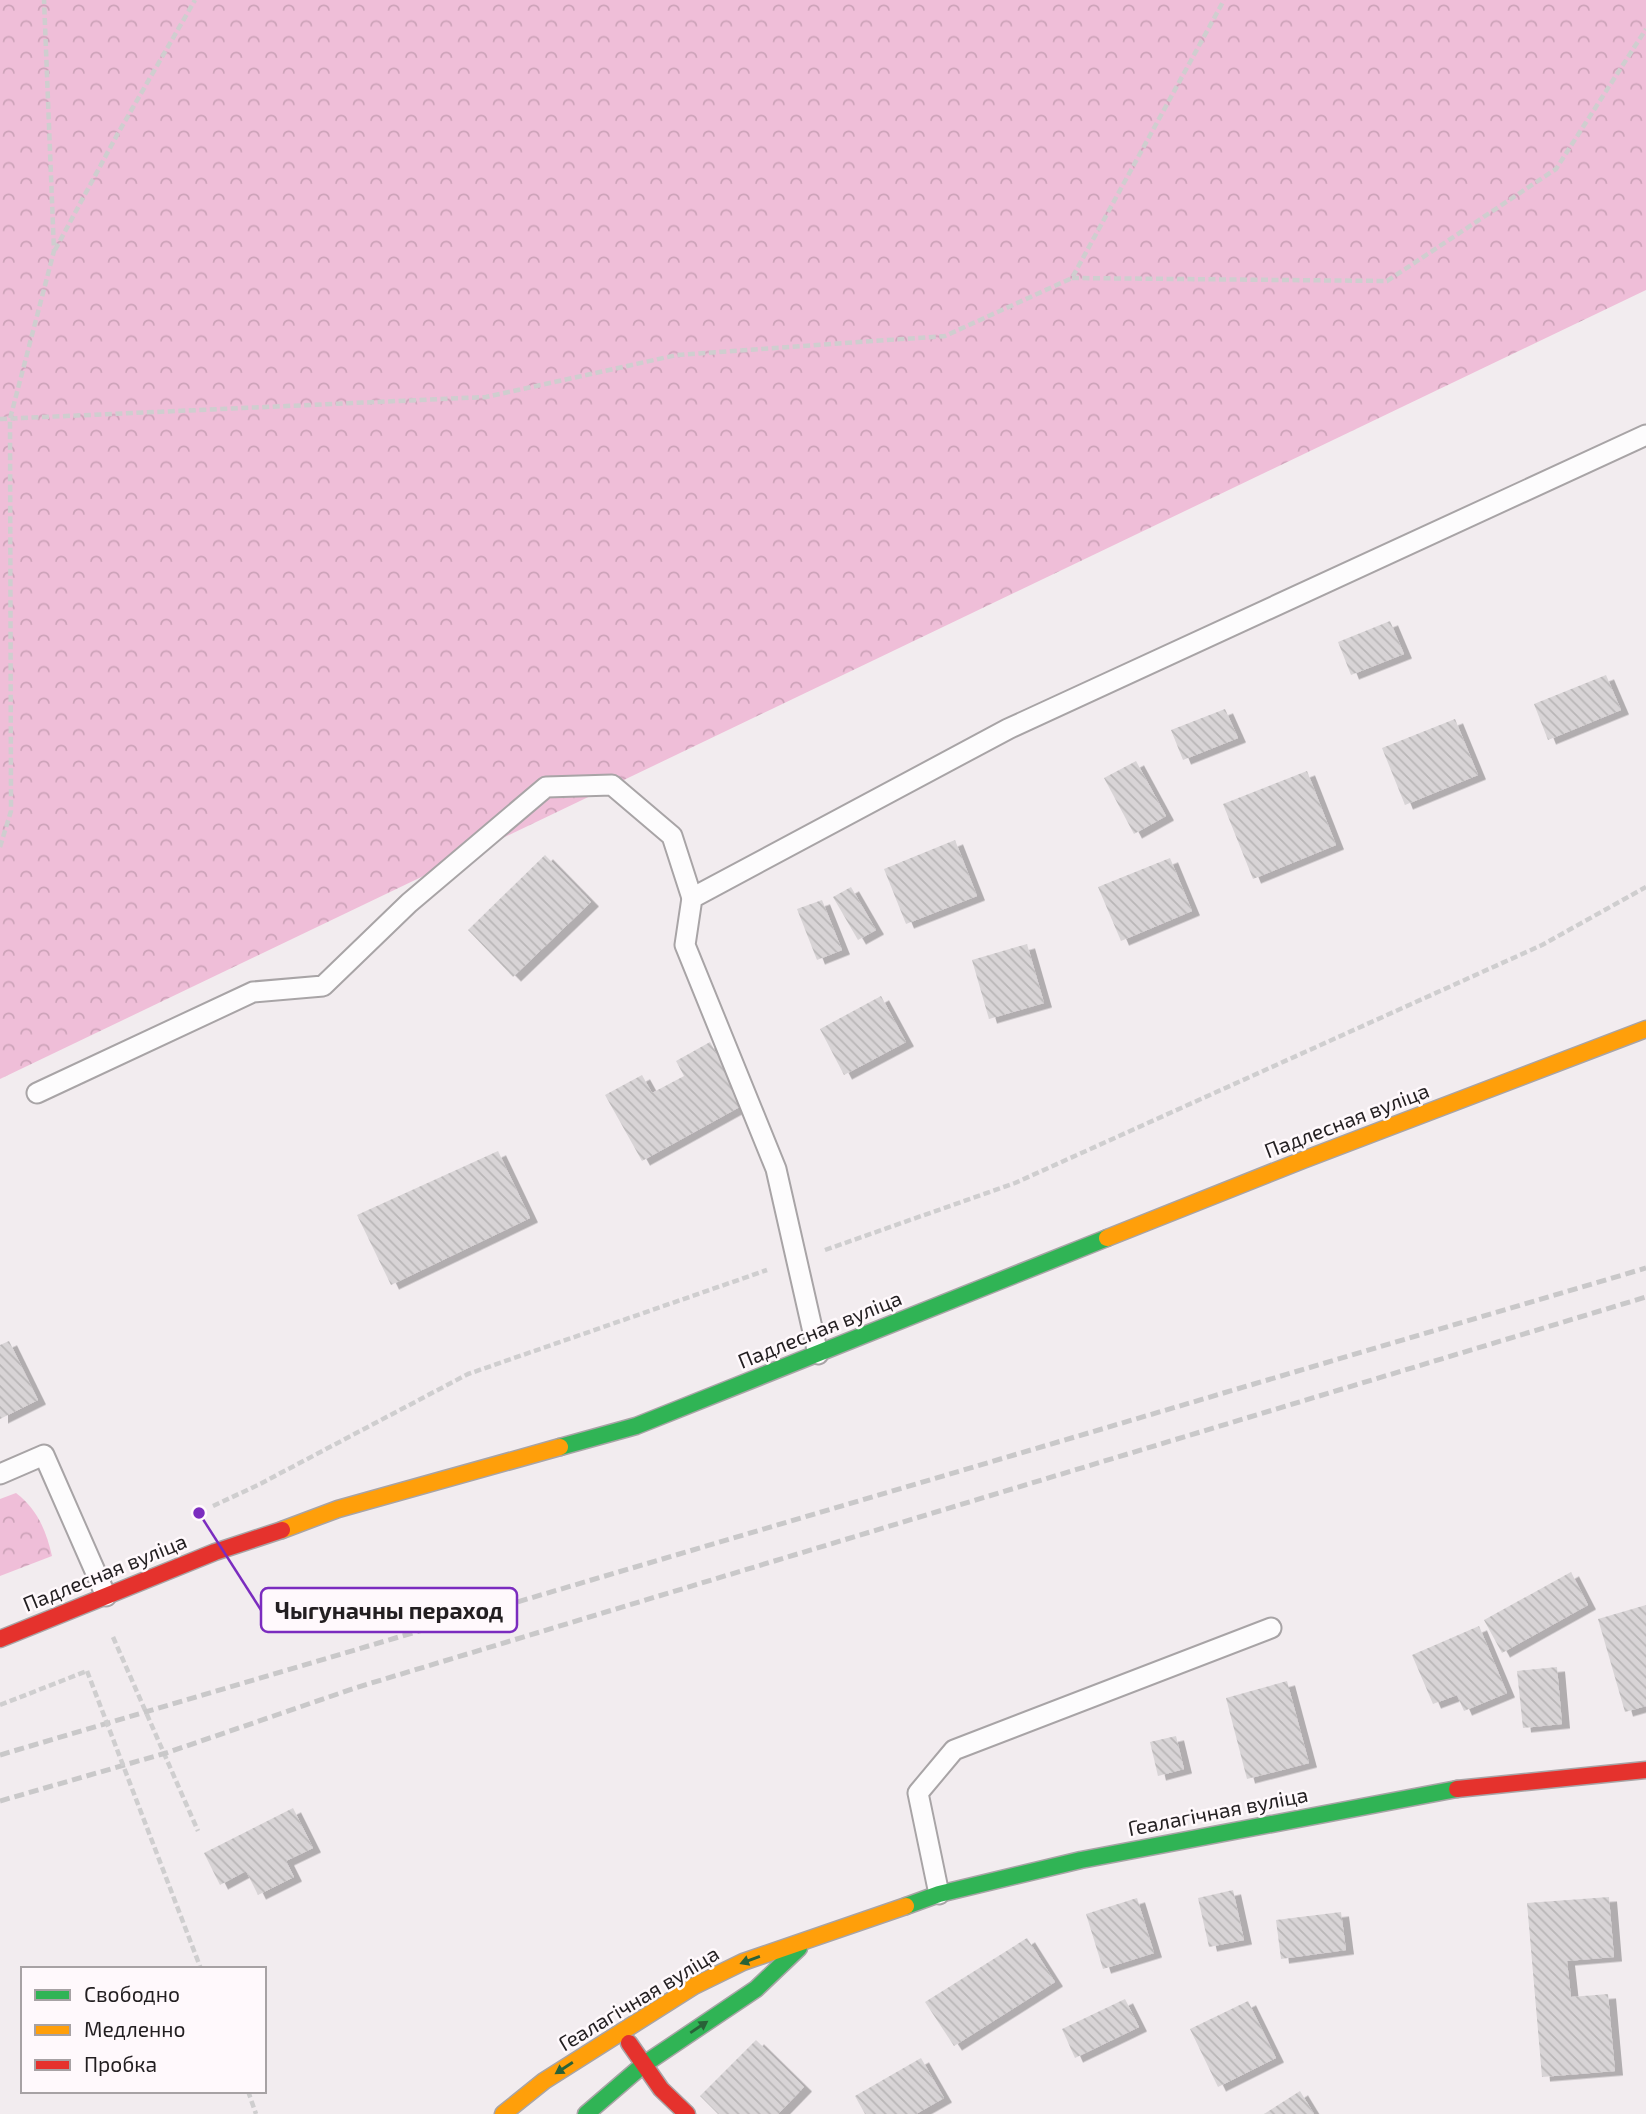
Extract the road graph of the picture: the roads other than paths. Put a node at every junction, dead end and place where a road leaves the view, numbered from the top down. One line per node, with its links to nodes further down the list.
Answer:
1 (1646, 435): 2 (lane)
2 (692, 898): 4 (lane); 5 (lane)
3 (1646, 1029): 5 (street, Падлесная вуліца)
4 (37, 1093)
5 (818, 1354): 7 (street, Падлесная вуліца)
6 (0, 1474): 7 (lane)
7 (106, 1595): 9 (street, Падлесная вуліца)
8 (1271, 1628): 11 (lane)
9 (0, 1639)
10 (1646, 1770): 11 (street, Геалагічная вуліца)
11 (939, 1894): 12 (street, Геалагічная вуліца)
12 (808, 1940): 13 (street, Геалагічная вуліца, one-way to 13); 14 (street, Геалагічная вуліца, one-way to 12)
13 (621, 2030): 14 (street); 15 (street, Геалагічная вуліца, one-way to 15)
14 (643, 2065): 16 (street, Геалагічная вуліца); 17 (street)
15 (503, 2114)
16 (586, 2114)
17 (687, 2114)

